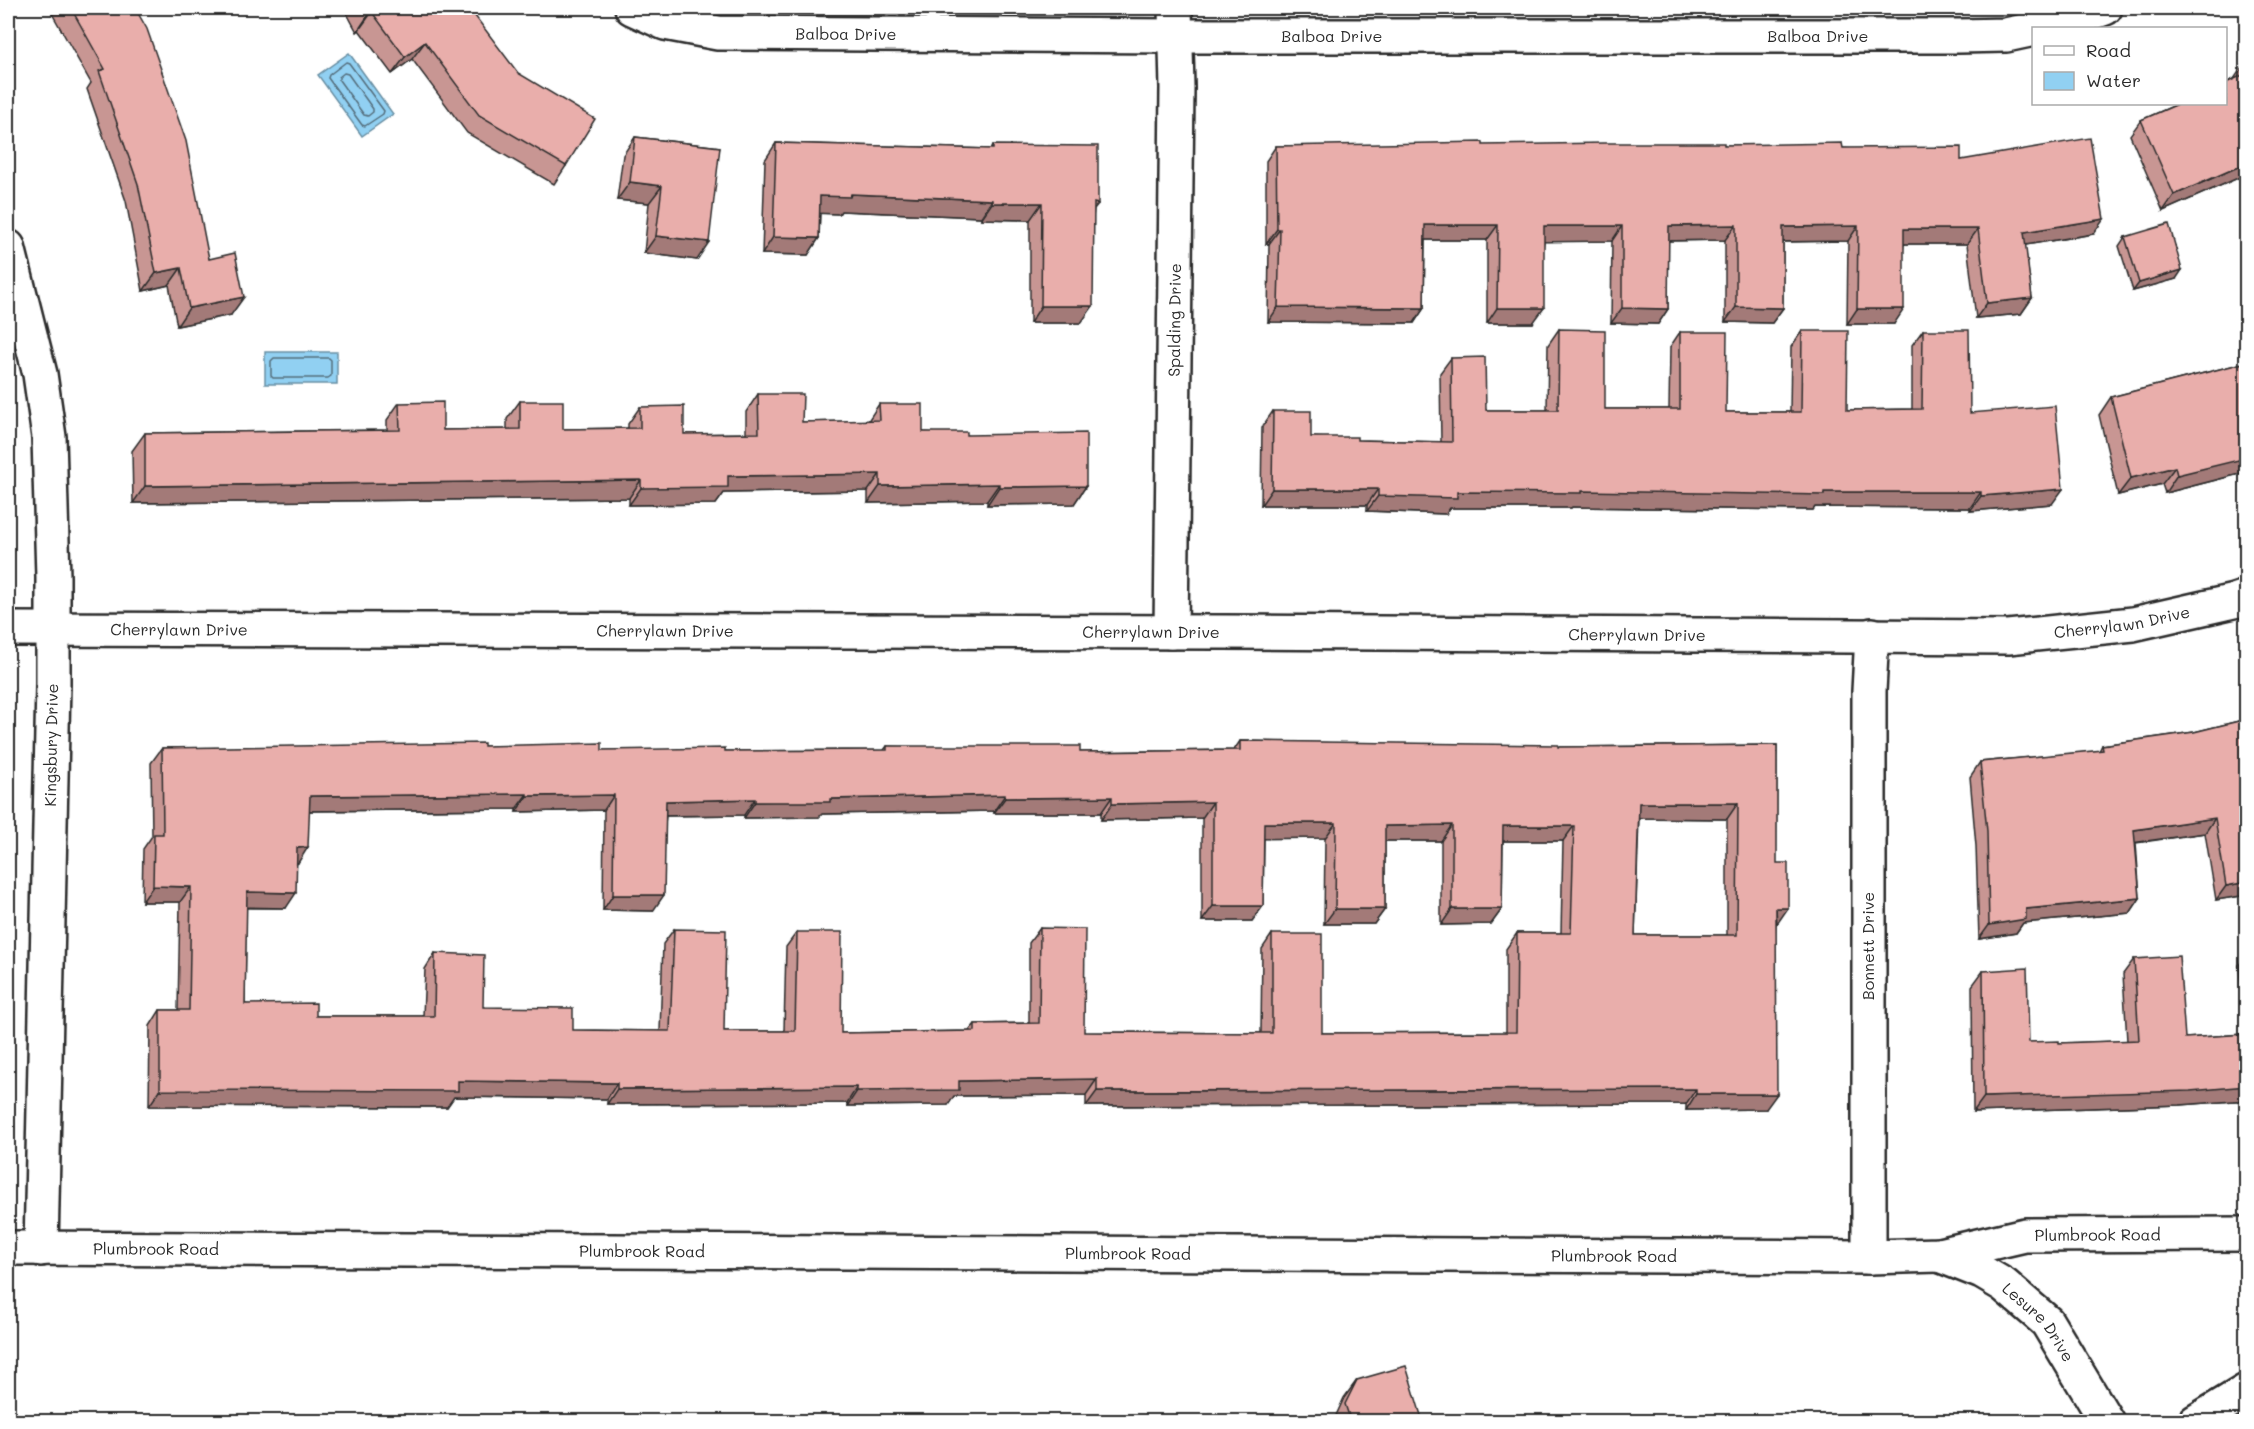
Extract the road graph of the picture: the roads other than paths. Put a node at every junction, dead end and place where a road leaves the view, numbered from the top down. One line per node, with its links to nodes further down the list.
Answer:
1 (632, 8): 3 (street, Balboa Drive)
2 (2105, 8): 4 (street)
3 (1176, 22): 5 (street, Balboa Drive); 10 (street, Spalding Drive)
4 (2045, 27)
5 (2032, 29)
6 (8, 247): 9 (street, Kingsbury Drive)
7 (2247, 597): 11 (street, Cherrylawn Drive)
8 (8, 629): 9 (street, Cherrylawn Drive)
9 (53, 630): 10 (street, Cherrylawn Drive); 14 (street, Kingsbury Drive)
10 (1171, 632): 11 (street, Cherrylawn Drive)
11 (1872, 635): 16 (street, Bonnett Drive)
12 (2247, 1234): 15 (street, Plumbrook Road)
13 (8, 1248): 14 (street, Plumbrook Road)
14 (41, 1249): 16 (street, Plumbrook Road)
15 (1939, 1255): 16 (street, Plumbrook Road); 18 (street, Lesure Drive)
16 (1869, 1257)
17 (2247, 1391): 19 (street)
18 (2107, 1422)
19 (2195, 1422)

